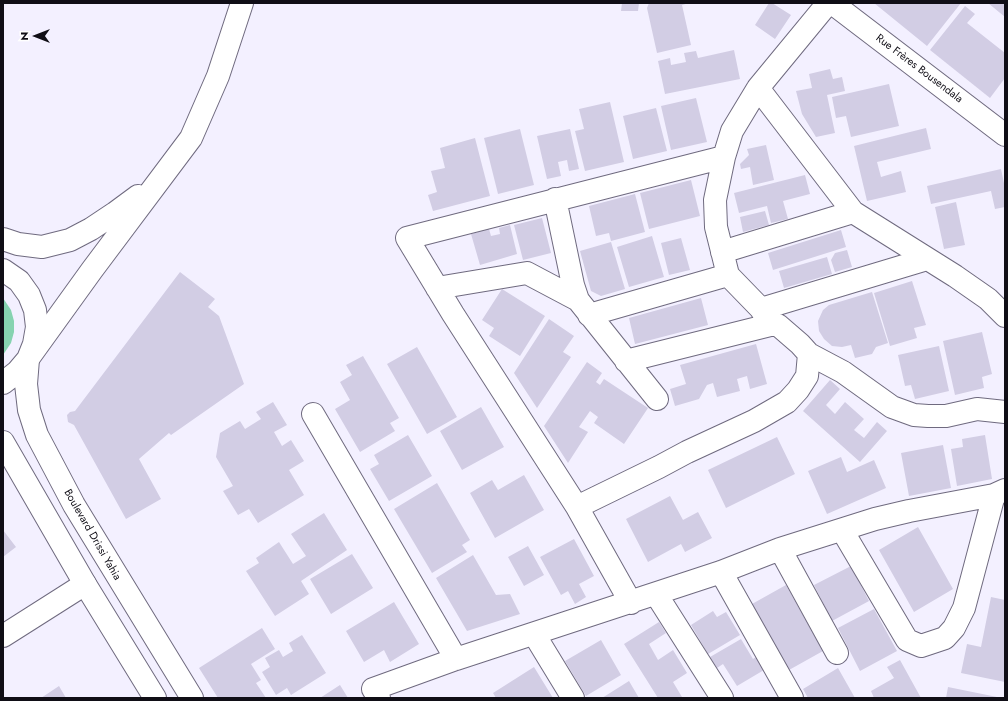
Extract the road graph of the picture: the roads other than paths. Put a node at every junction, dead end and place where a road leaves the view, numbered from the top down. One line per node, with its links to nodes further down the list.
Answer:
1 (242, 3): 7 (street)
2 (828, 3): 4 (street)
3 (832, 3): 5 (street, Rue Frères Bousendala)
4 (758, 88): 6 (street); 9 (street)
5 (1005, 135)
6 (724, 157): 8 (street); 11 (street)
7 (158, 181): 10 (street); 20 (street)
8 (555, 199): 15 (street); 16 (street)
9 (853, 212): 11 (street); 12 (street)
10 (3, 239)
11 (722, 252): 14 (street)
12 (927, 259): 17 (street); 18 (street)
13 (3, 270): 20 (street)
14 (728, 275): 16 (street); 18 (street)
15 (437, 288): 16 (street); 28 (street)
16 (583, 308): 21 (street)
17 (1005, 316)
18 (766, 317): 19 (street); 21 (street)
19 (809, 354): 24 (street); 28 (street)
20 (28, 359): 22 (street); 40 (street, Boulevard Drissi Yahia)
21 (626, 361): 23 (street)
22 (3, 383)
23 (657, 399)
24 (1005, 412)
25 (313, 414): 38 (street)
26 (3, 442): 32 (street)
27 (999, 492): 29 (street); 29 (street)
28 (577, 507): 34 (street)
29 (842, 530): 30 (street)
30 (780, 549): 31 (street); 37 (street)
31 (721, 572): 33 (street); 44 (street)
32 (85, 584): 36 (street); 39 (street)
33 (656, 594): 34 (street); 43 (street)
34 (631, 602): 35 (street)
35 (534, 634): 38 (street); 42 (street)
36 (3, 636)
37 (837, 653)
38 (456, 659): 41 (street)
39 (155, 698)
40 (192, 698)
41 (379, 698)
42 (573, 698)
43 (722, 698)
44 (792, 698)

